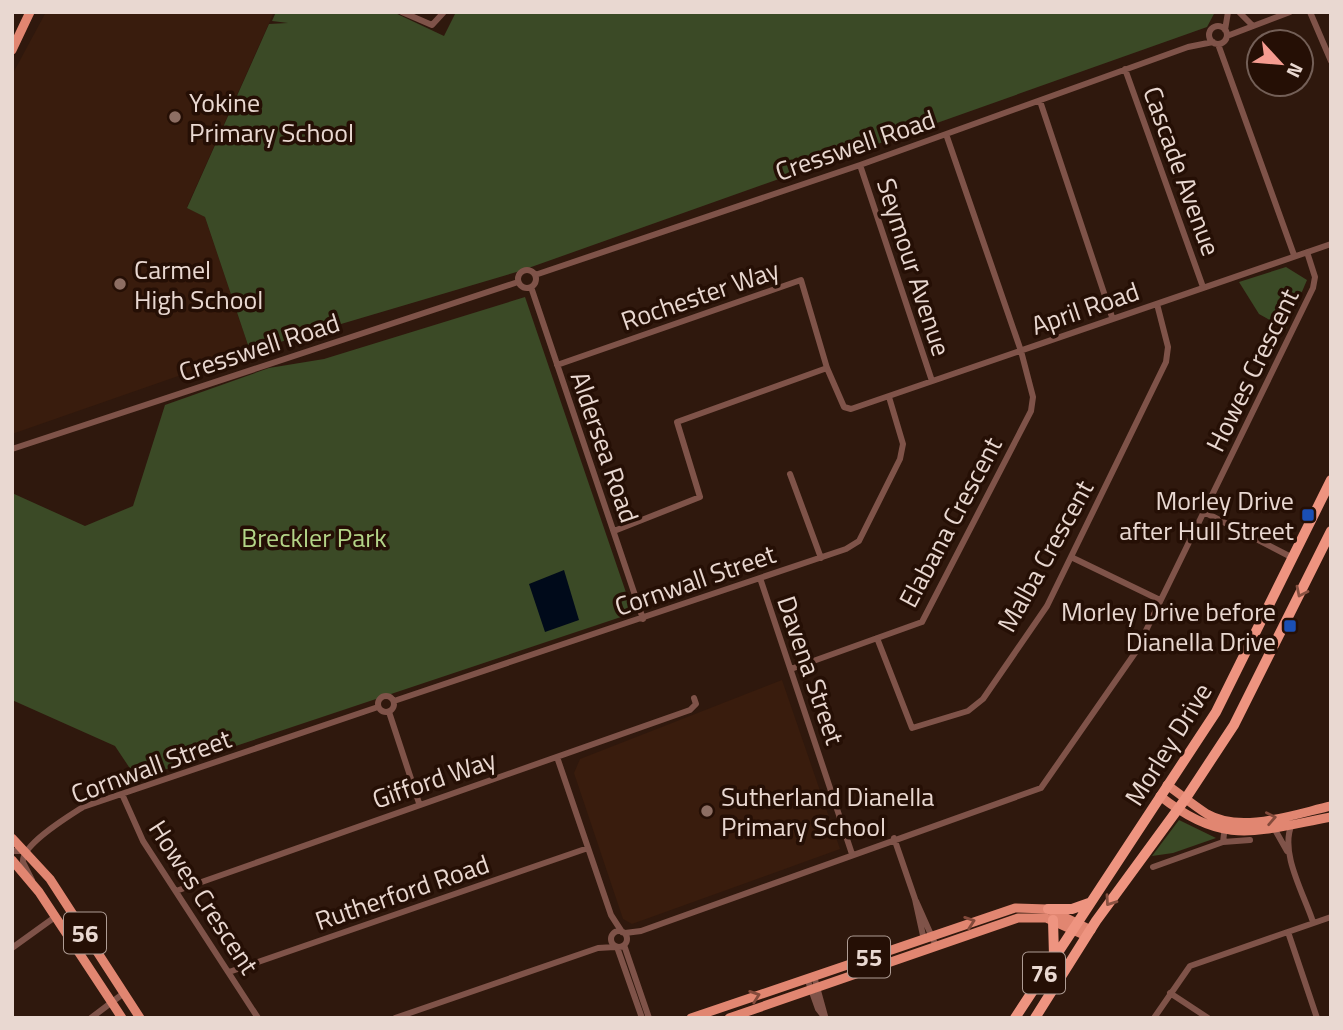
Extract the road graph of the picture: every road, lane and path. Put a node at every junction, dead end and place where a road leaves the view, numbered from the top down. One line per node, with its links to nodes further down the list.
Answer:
1 (30, 12): 12 (main road)
2 (402, 12): 3 (street)
3 (444, 12)
4 (1227, 12): 9 (street); 10 (street)
5 (1239, 12): 8 (street)
6 (1290, 12): 8 (street, Cresswell Road)
7 (1310, 12): 11 (street)
8 (1252, 25): 10 (street, Cresswell Road)
9 (1217, 27): 10 (street); 10 (street)
10 (1219, 38): 14 (street, Cresswell Road); 20 (street)
11 (1329, 48): 13 (street)
12 (12, 50)
13 (1331, 61)
14 (1125, 69): 15 (street, Cresswell Road); 24 (street, Cascade Avenue)
15 (1040, 101): 16 (street, Cresswell Road); 26 (street)
16 (946, 134): 17 (street, Cresswell Road); 27 (street, Elabana Crescent)
17 (860, 165): 21 (street, Cresswell Road); 30 (street, Seymour Avenue)
18 (1331, 244): 19 (street, April Road)
19 (1307, 251): 20 (street, April Road); 36 (street, Howes Crescent)
20 (1294, 255): 24 (street, April Road)
21 (535, 275): 22 (street, Cresswell Road); 23 (street)
22 (518, 282): 23 (street); 33 (street, Cresswell Road)
23 (531, 287): 28 (street, Aldersea Road)
24 (1203, 287): 25 (street, April Road)
25 (1157, 304): 26 (street, April Road); 39 (street, Malba Crescent)
26 (1112, 317): 27 (street, April Road)
27 (1021, 351): 30 (street, April Road); 45 (street, Elabana Crescent)
28 (557, 365): 29 (street, Rochester Way); 37 (street, Aldersea Road)
29 (827, 368): 32 (street, Rochester Way); 37 (street)
30 (932, 381): 31 (street, April Road)
31 (889, 397): 32 (street, April Road); 40 (street, Cornwall Street)
32 (851, 409)
33 (12, 449)
34 (790, 474): 40 (street)
35 (1331, 480): 41 (highway, Morley Drive / 76)
36 (1204, 512): 41 (street); 43 (street, Howes Crescent)
37 (614, 531): 44 (street, Aldersea Road)
38 (1331, 531): 55 (highway, Morley Drive / 76, one-way to 55)
39 (1071, 557): 43 (street); 45 (street, Malba Crescent)
40 (821, 558): 42 (street, Cornwall Street)
41 (1293, 558): 52 (highway, Morley Drive / 76)
42 (760, 578): 44 (street, Cornwall Street); 46 (street, Davena Street)
43 (1160, 600): 64 (street, Howes Crescent)
44 (643, 619): 48 (street, Cornwall Street)
45 (877, 638): 46 (street, Elabana Crescent)
46 (791, 669): 70 (street, Davena Street)
47 (694, 698): 51 (street, Gifford Way)
48 (394, 701): 49 (street, Cornwall Street); 50 (street)
49 (378, 707): 50 (street); 53 (street, Cornwall Street)
50 (389, 712): 56 (street)
51 (556, 757): 56 (street, Gifford Way); 67 (street)
52 (1167, 785): 54 (highway, Morley Drive / 76); 55 (main road)
53 (121, 794): 68 (street, Cornwall Street); 75 (street, Howes Crescent)
54 (1160, 796): 58 (main road); 76 (highway, Morley Drive / 76)
55 (1186, 798): 58 (highway, Morley Drive / 76); 61 (main road)
56 (419, 803): 75 (street, Gifford Way)
57 (1331, 806): 61 (main road, one-way to 57)
58 (1177, 810): 61 (main road); 87 (highway, Morley Drive / 76, one-way to 87)
59 (1331, 817): 60 (main road)
60 (1292, 824): 62 (main road); 71 (street)
61 (1225, 826): 62 (main road); 66 (street)
62 (1274, 828): 71 (street)
63 (12, 838): 68 (main road, 56)
64 (894, 838): 70 (street, Howes Crescent); 89 (street)
65 (1250, 840): 66 (street)
66 (1223, 842): 73 (street)
67 (587, 848): 78 (street); 95 (street, Rutherford Road)
68 (26, 850): 69 (street); 74 (street); 99 (main road, 56)
69 (12, 851)
70 (852, 853): 84 (street, Howes Crescent)
71 (1290, 856): 82 (street)
72 (12, 860): 74 (main road, 56)
73 (1153, 867)
74 (33, 882): 79 (main road, 56)
75 (176, 891): 95 (street, Howes Crescent)
76 (1089, 903): 77 (highway); 83 (highway, Morley Drive / 76)
77 (1048, 909): 83 (main road, 55); 89 (main road, 55, one-way to 77)
78 (611, 915): 85 (street); 88 (street)
79 (55, 916): 91 (street); 101 (main road, 56)
80 (1331, 917): 82 (street)
81 (1053, 920): 83 (main road, 55); 93 (main road, 55); 94 (highway)
82 (1313, 922): 86 (street)
83 (1075, 925): 87 (main road, 55); 94 (highway, Morley Drive / 76)
84 (641, 931): 85 (street, Howes Crescent); 90 (street, Howes Crescent)
85 (623, 932): 88 (street, Howes Crescent); 90 (street)
86 (1288, 932): 100 (street); 116 (street)
87 (1089, 933): 102 (highway, Morley Drive / 76)
88 (611, 936): 90 (street); 92 (street)
89 (928, 936): 93 (street); 96 (main road, 55)
90 (621, 945): 92 (street); 98 (street)
91 (12, 948)
92 (598, 948): 107 (street)
93 (931, 948): 97 (main road, 55)
94 (1054, 956): 113 (highway, Morley Drive / 76)
95 (229, 972): 106 (street, Howes Crescent)
96 (810, 977): 97 (street); 110 (main road, 55, one-way to 96)
97 (814, 990): 111 (main road, 55); 112 (street)
98 (637, 992): 108 (street); 109 (street)
99 (124, 993): 101 (street); 105 (main road, 56)
100 (1170, 993): 114 (street); 115 (street)
101 (112, 1002): 103 (street); 104 (main road, 56)
102 (1036, 1017)
103 (91, 1018)
104 (122, 1018)
105 (140, 1018)
106 (258, 1018)
107 (396, 1018)
108 (642, 1018)
109 (649, 1018)
110 (691, 1018)
111 (729, 1018)
112 (825, 1018)
113 (1015, 1018)
114 (1154, 1018)
115 (1208, 1018)
116 (1317, 1018)

